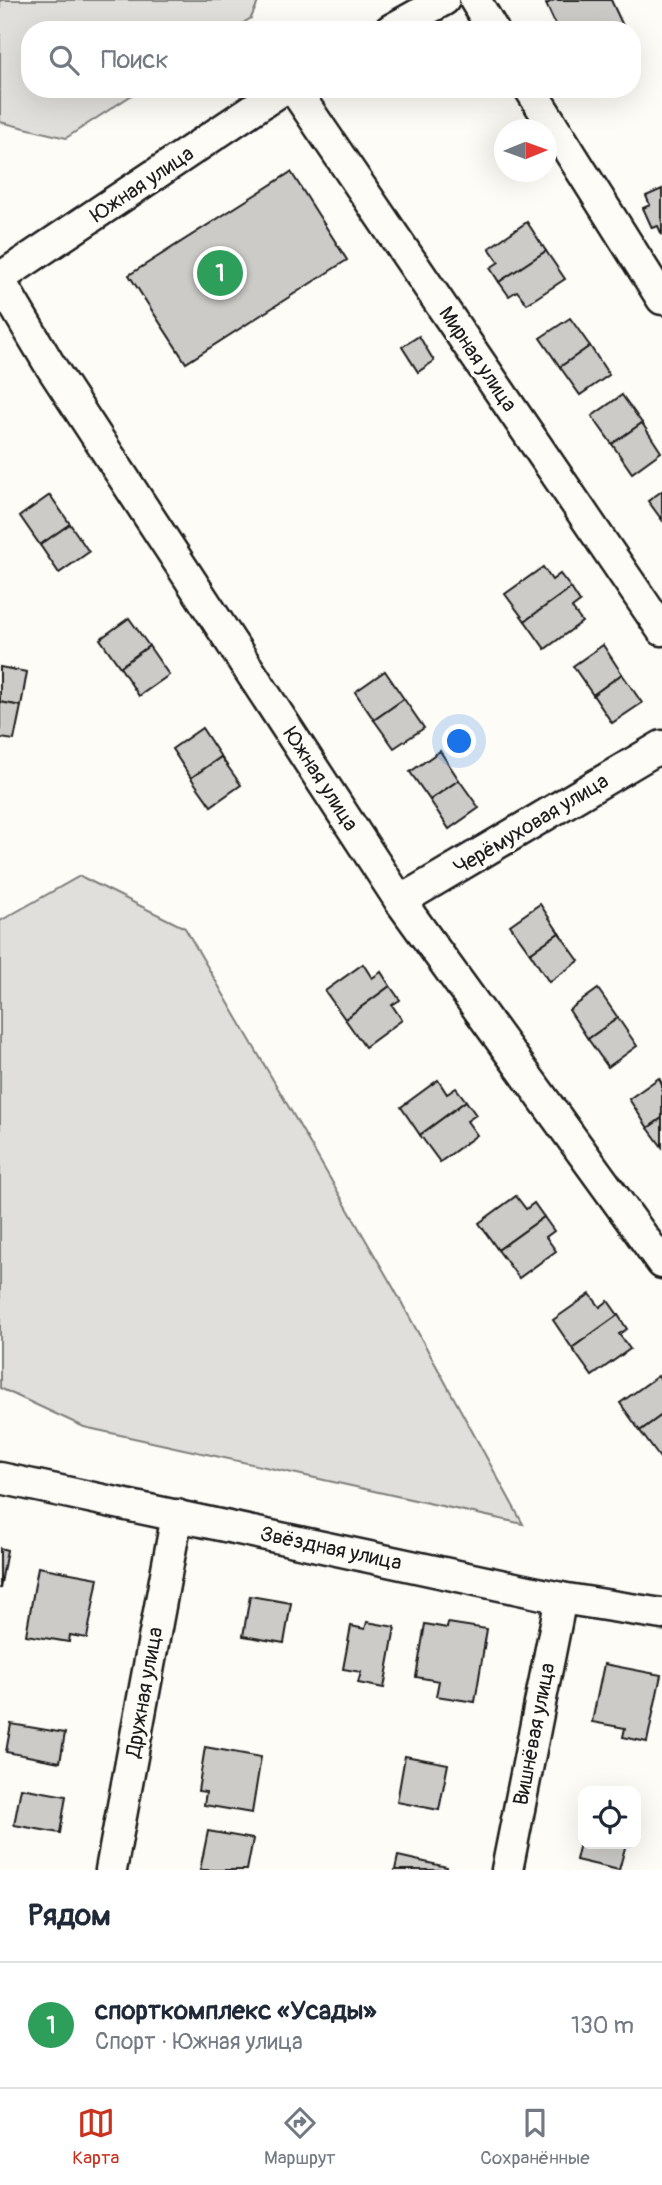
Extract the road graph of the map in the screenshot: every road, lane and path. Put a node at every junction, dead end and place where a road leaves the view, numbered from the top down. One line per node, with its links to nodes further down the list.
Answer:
1 (444, 0): 3 (street)
2 (475, 0): 4 (street)
3 (406, 21)
4 (488, 21)
5 (270, 98): 8 (street, Южная улица)
6 (300, 98): 10 (street, Мирная улица)
7 (536, 98): 9 (street)
8 (0, 280): 12 (street, Южная улица)
9 (662, 299)
10 (662, 630)
11 (662, 746): 12 (street, Черёмуховая улица)
12 (400, 901): 13 (street, Южная улица)
13 (662, 1263)
14 (0, 1478): 15 (street, Звёздная улица)
15 (177, 1515): 16 (street, Звёздная улица); 18 (street, Дружная улица)
16 (561, 1598): 17 (street, Звёздная улица); 19 (street, Вишнёвая улица)
17 (662, 1615)
18 (111, 1870)
19 (507, 1870)

